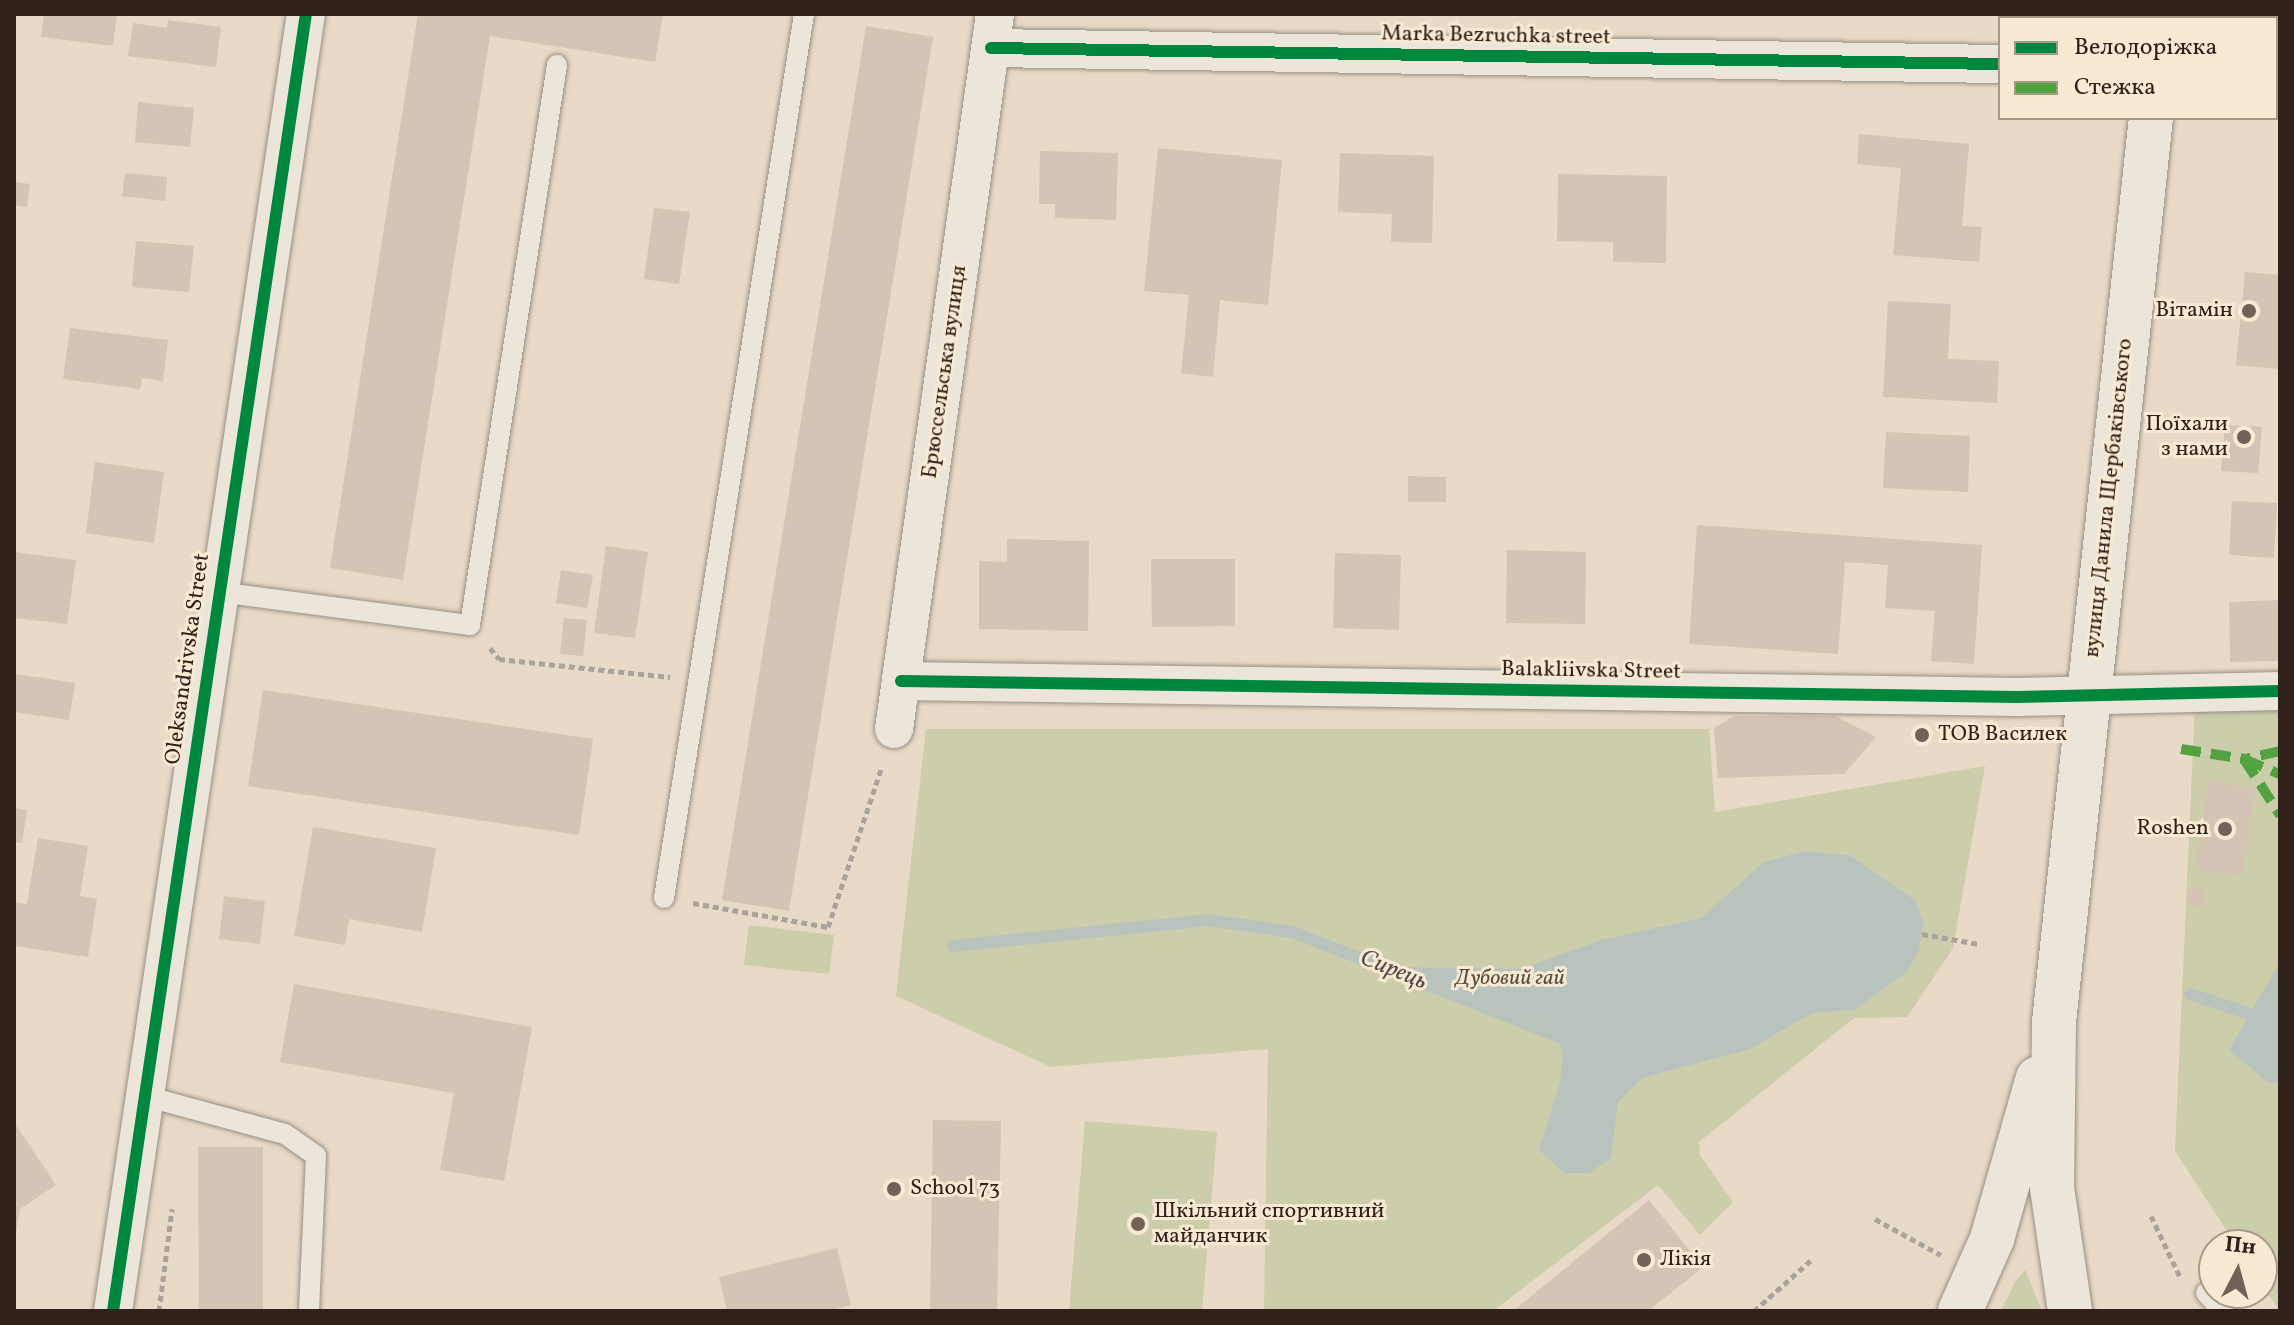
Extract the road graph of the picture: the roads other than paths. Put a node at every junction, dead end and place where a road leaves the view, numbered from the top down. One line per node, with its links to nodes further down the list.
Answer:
1 (306, 14): 7 (street, Oleksandrivska Street)
2 (804, 14): 12 (lane)
3 (993, 31): 4 (street, Marka Bezruchka street); 8 (street, Брюссельська вулиця)
4 (1998, 64)
5 (557, 65): 7 (lane)
6 (2151, 120): 10 (main road, вулиця Данила Щербаківського)
7 (218, 592): 14 (street, Oleksandrivska Street)
8 (901, 681): 10 (street, Balakliivska Street); 11 (street, Брюссельська вулиця)
9 (2280, 691): 10 (street, Balakliivska Street)
10 (2088, 695): 13 (main road, вулиця Данила Щербаківського)
11 (894, 729)
12 (664, 898)
13 (2054, 1022): 17 (main road, вулиця Данила Щербаківського); 18 (main road, вулиця Данила Щербаківського)
14 (145, 1096): 15 (street, Oleksandrivska Street); 16 (lane)
15 (113, 1311)
16 (309, 1311)
17 (1960, 1311)
18 (2070, 1311)

